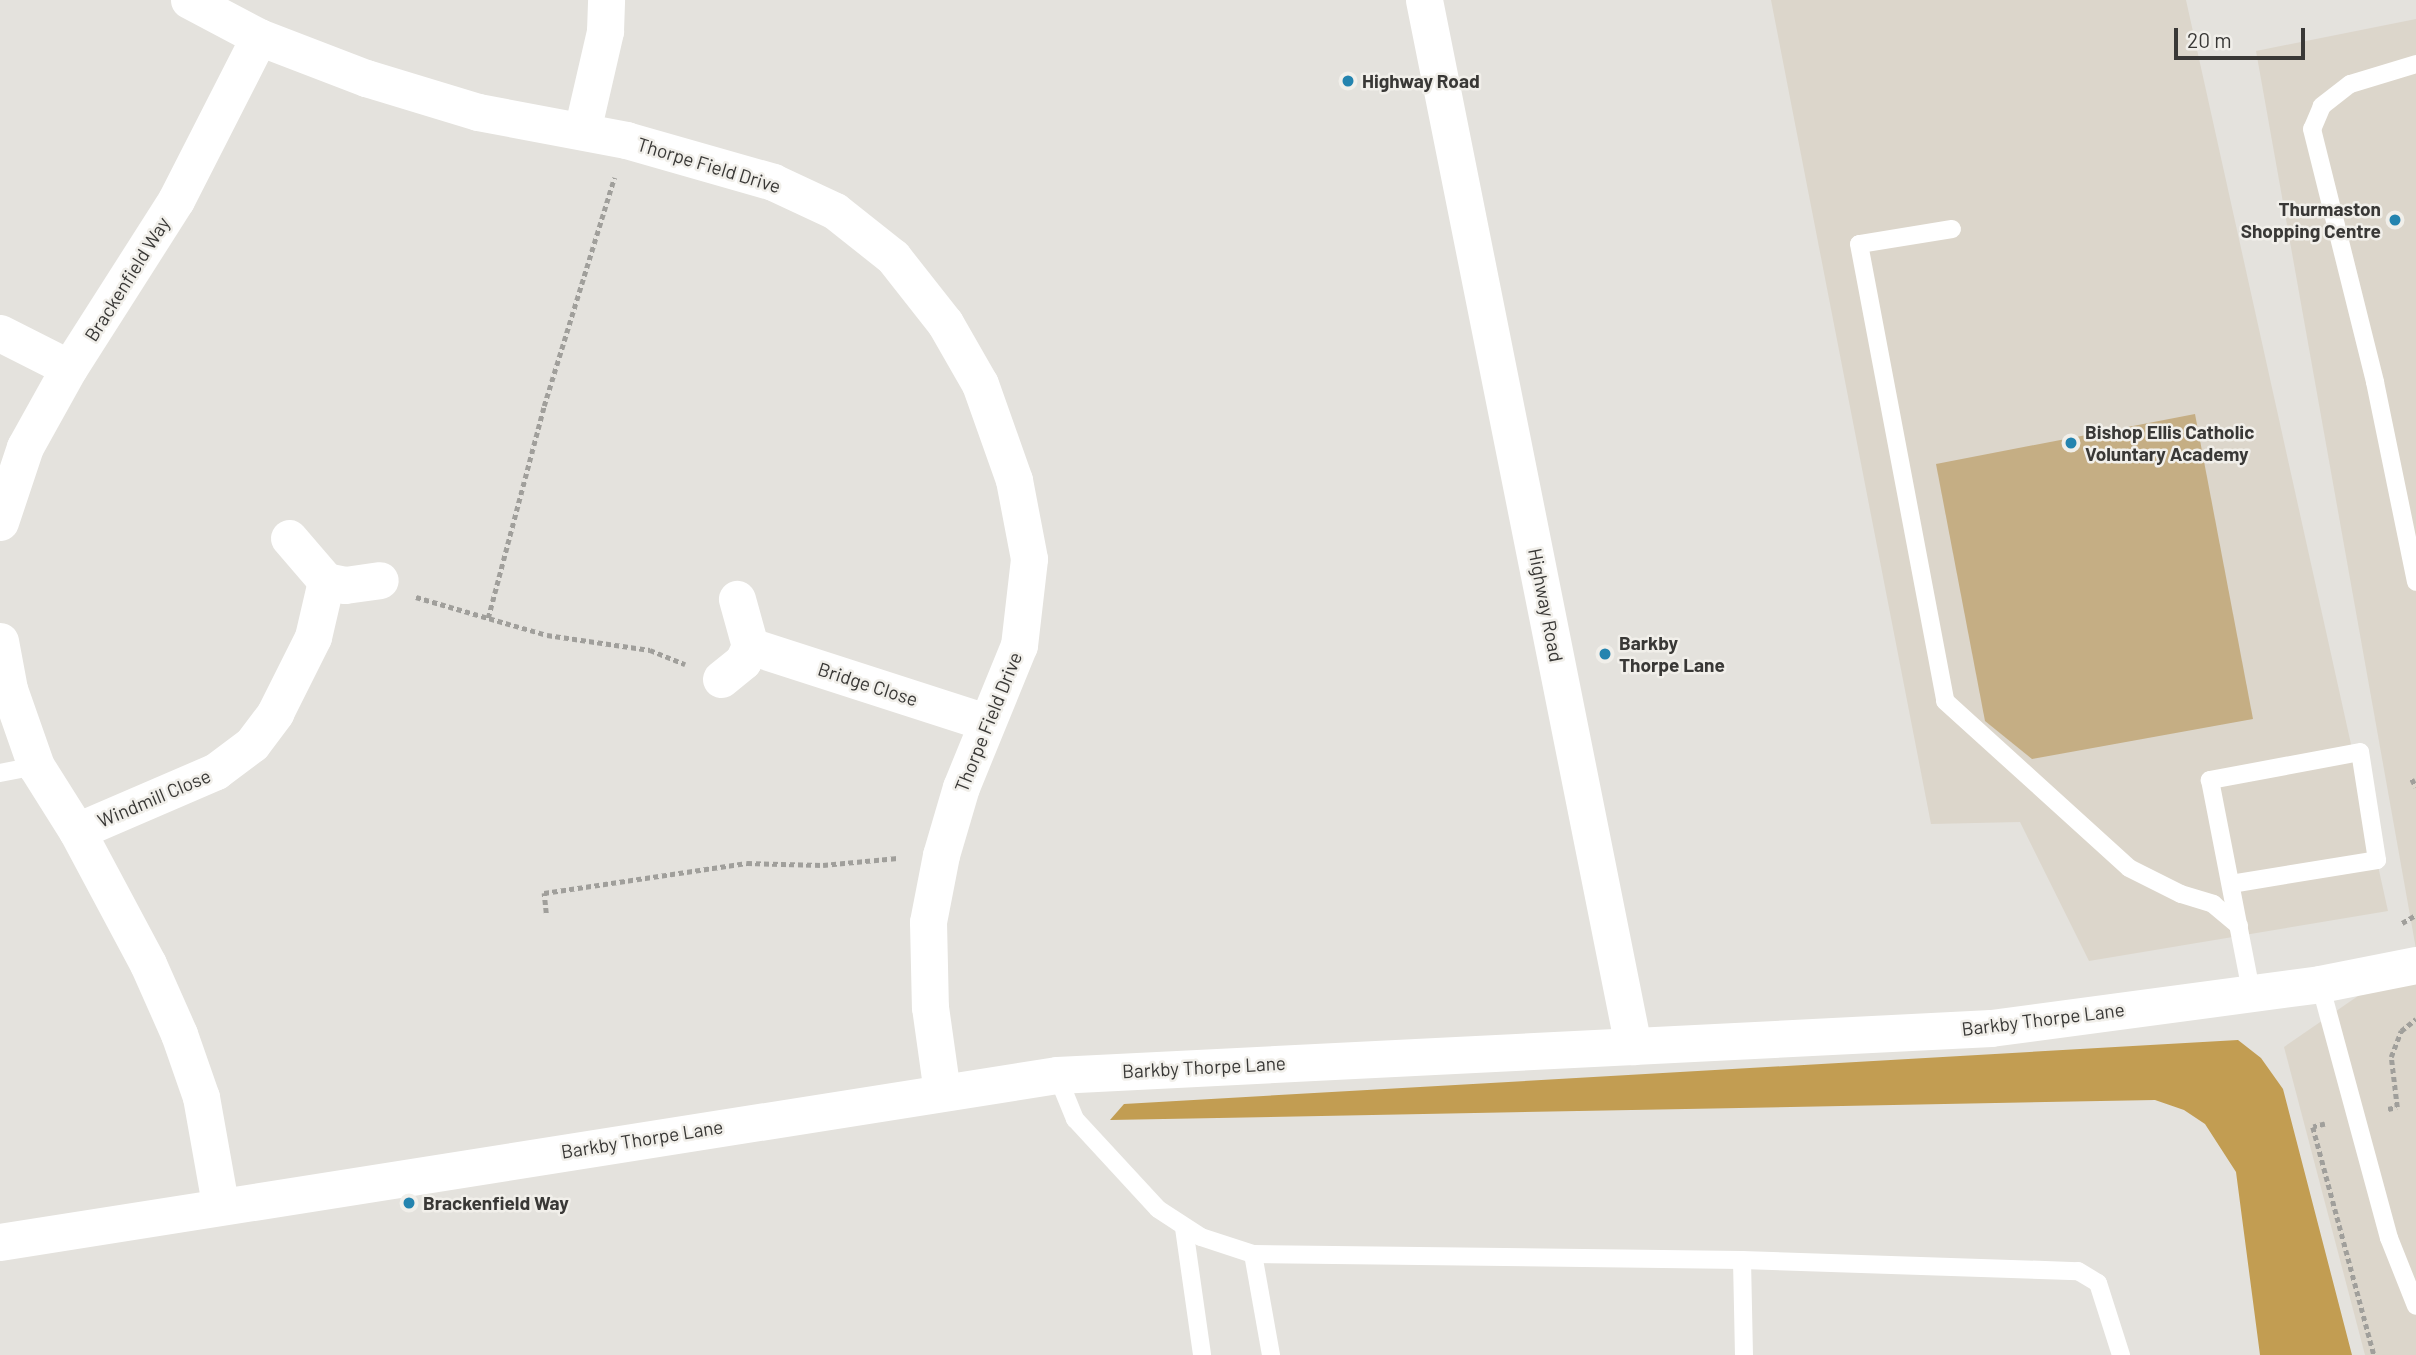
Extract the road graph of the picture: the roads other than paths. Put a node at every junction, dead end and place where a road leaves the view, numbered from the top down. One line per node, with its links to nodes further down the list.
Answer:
1 (189, 0): 4 (street, Thorpe Field Drive)
2 (606, 0): 6 (street)
3 (1424, 0): 28 (street, Highway Road)
4 (259, 37): 6 (street, Thorpe Field Drive); 9 (street, Brackenfield Way)
5 (2416, 64): 14 (lane)
6 (582, 131): 19 (street, Thorpe Field Drive)
7 (1952, 229): 24 (lane)
8 (0, 333): 9 (street)
9 (69, 368): 10 (street, Brackenfield Way)
10 (0, 522)
11 (289, 538): 13 (street)
12 (380, 580): 13 (street)
13 (326, 581): 22 (street, Windmill Close)
14 (2416, 582)
15 (737, 599): 17 (street)
16 (0, 641): 20 (street)
17 (750, 646): 18 (street); 19 (street, Bridge Close)
18 (721, 679)
19 (986, 722): 30 (street, Thorpe Field Drive)
20 (36, 766): 21 (lane); 22 (street)
21 (0, 773)
22 (77, 831): 31 (street)
23 (2231, 884): 23 (lane); 24 (lane)
24 (2239, 926): 27 (lane)
25 (2416, 965): 26 (street, Barkby Thorpe Lane)
26 (2320, 984): 27 (street, Barkby Thorpe Lane); 36 (lane)
27 (2251, 990): 28 (street, Barkby Thorpe Lane)
28 (1633, 1046): 29 (street, Barkby Thorpe Lane)
29 (1057, 1074): 30 (street, Barkby Thorpe Lane); 32 (lane)
30 (942, 1092): 31 (street, Barkby Thorpe Lane)
31 (220, 1204): 33 (street, Barkby Thorpe Lane)
32 (1185, 1228): 34 (lane); 37 (lane)
33 (0, 1242)
34 (1253, 1254): 35 (lane); 38 (lane)
35 (1742, 1260): 39 (lane); 40 (lane)
36 (2416, 1306)
37 (1202, 1355)
38 (1271, 1355)
39 (1744, 1355)
40 (2121, 1355)

